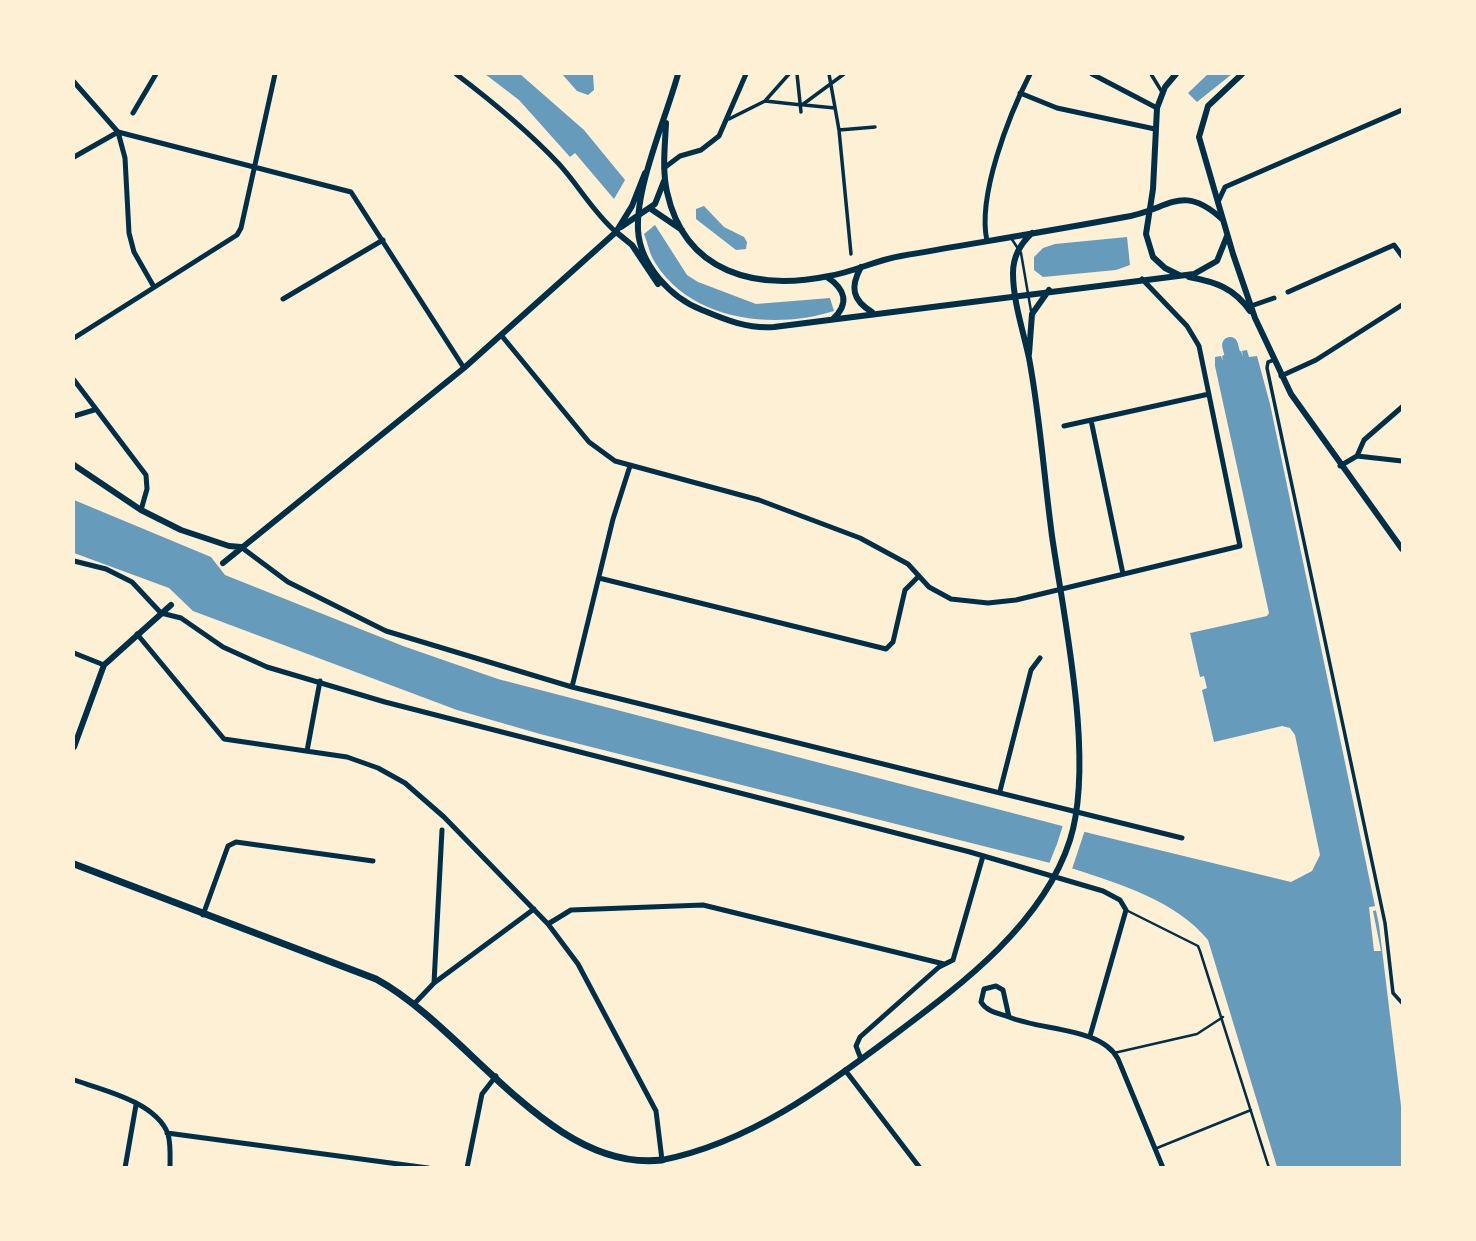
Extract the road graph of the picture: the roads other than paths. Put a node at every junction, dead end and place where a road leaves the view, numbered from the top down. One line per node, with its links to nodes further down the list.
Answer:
1 (156, 74): 25 (street)
2 (275, 74): 35 (street)
3 (456, 74): 42 (street)
4 (678, 74): 26 (street)
5 (746, 74): 27 (street)
6 (789, 74): 19 (street)
7 (797, 74): 20 (street)
8 (829, 74): 16 (street)
9 (844, 74): 16 (street)
10 (1030, 74): 18 (street)
11 (1092, 74): 22 (street)
12 (1151, 74): 17 (street)
13 (1176, 74): 17 (street)
14 (1242, 74): 37 (street)
15 (74, 82): 31 (street)
16 (831, 83): 20 (street); 21 (street)
17 (1162, 92): 22 (street)
18 (1020, 93): 30 (street); 48 (street)
19 (765, 101): 20 (street); 27 (street)
20 (802, 105): 21 (street); 24 (street)
21 (835, 108): 29 (street)
22 (1157, 108): 30 (street)
23 (1402, 110): 37 (street)
24 (801, 112)
25 (134, 113)
26 (667, 118): 32 (street); 34 (street)
27 (729, 119): 34 (street)
28 (875, 127): 29 (street)
29 (839, 130): 50 (street)
30 (1155, 130): 39 (street)
31 (117, 132): 33 (street); 35 (street); 56 (street)
32 (654, 152): 40 (street); 42 (street)
33 (74, 157)
34 (664, 168): 36 (street)
35 (255, 169): 47 (street); 56 (street)
36 (665, 177): 38 (street); 43 (street)
37 (1217, 205): 41 (street)
38 (651, 209): 40 (street); 43 (street)
39 (1150, 210): 41 (street); 44 (street); 53 (street)
40 (639, 215): 42 (street); 61 (street)
41 (1222, 219): 45 (street)
42 (616, 231): 61 (street); 70 (street)
43 (683, 232): 54 (street)
44 (1032, 233): 46 (street); 49 (street)
45 (1227, 236): 53 (street); 65 (street)
46 (1008, 237): 48 (street); 49 (lane)
47 (383, 240): 63 (street); 74 (street)
48 (987, 241): 52 (street)
49 (1019, 247): 59 (lane); 60 (street)
50 (851, 254)
51 (1402, 256): 58 (street)
52 (861, 267): 54 (street); 66 (street)
53 (1181, 275): 55 (street); 68 (street)
54 (827, 277): 69 (street)
55 (1142, 279): 57 (street); 77 (street)
56 (154, 287): 71 (street)
57 (1049, 290): 59 (street); 67 (street)
58 (1288, 292)
59 (1028, 293): 60 (street); 67 (lane)
60 (1016, 295): 66 (street); 72 (street)
61 (676, 297): 69 (street)
62 (1274, 298): 65 (street)
63 (283, 299)
64 (1402, 304): 75 (street)
65 (1251, 306): 68 (street)
66 (873, 313): 69 (street)
67 (1032, 314): 72 (street)
68 (1255, 318): 73 (street)
69 (833, 319)
70 (501, 335): 74 (street); 86 (street)
71 (74, 338)
72 (1028, 356): 96 (street)
73 (1274, 360): 75 (street); 120 (street)
74 (464, 368): 89 (street)
75 (1281, 376): 87 (street)
76 (74, 380): 79 (street)
77 (1209, 394): 81 (street); 93 (street)
78 (1402, 407): 83 (street)
79 (94, 410): 80 (street); 88 (street)
80 (74, 416)
81 (1091, 420): 82 (street); 93 (street)
82 (1064, 426)
83 (1357, 456): 84 (street); 87 (street)
84 (1402, 461)
85 (74, 465): 88 (street)
86 (630, 466): 94 (street); 95 (street)
87 (1340, 466): 90 (street)
88 (141, 510): 89 (street)
89 (241, 547): 92 (street); 104 (street)
90 (1402, 549)
91 (74, 561): 98 (street)
92 (223, 563)
93 (1123, 574): 96 (street)
94 (918, 577): 95 (street); 96 (street)
95 (599, 578): 104 (street)
96 (1059, 589): 125 (street)
97 (171, 605): 98 (street)
98 (162, 613): 99 (street); 103 (street)
99 (137, 634): 102 (street); 106 (street)
100 (74, 653): 102 (street)
101 (1040, 658): 107 (street)
102 (104, 665): 105 (street)
103 (320, 681): 106 (street); 110 (street)
104 (572, 687): 107 (street)
105 (74, 747)
106 (307, 751): 113 (street)
107 (1000, 791): 109 (street)
108 (442, 830): 118 (street)
109 (1182, 838)
110 (983, 856): 114 (street); 117 (street)
111 (373, 861): 115 (street)
112 (74, 864): 115 (main road)
113 (534, 909): 116 (street); 118 (street)
114 (1126, 910): 122 (lane); 123 (street)
115 (203, 915): 119 (main road)
116 (548, 924): 117 (street); 133 (street)
117 (944, 964): 125 (street)
118 (434, 983): 119 (street)
119 (415, 1003): 127 (main road)
120 (1402, 1003)
121 (1009, 1017): 121 (street); 123 (street)
122 (1223, 1017): 124 (lane); 130 (lane)
123 (1090, 1035): 124 (street)
124 (1114, 1053): 132 (street)
125 (861, 1059): 126 (street)
126 (845, 1070): 133 (street); 138 (street)
127 (496, 1076): 133 (main road); 137 (street)
128 (74, 1080): 129 (street)
129 (136, 1105): 131 (street); 134 (street)
130 (1251, 1110): 132 (lane); 140 (lane)
131 (167, 1133): 135 (street); 136 (street)
132 (1155, 1149): 139 (street)
133 (663, 1165)
134 (125, 1167)
135 (170, 1167)
136 (429, 1167)
137 (467, 1167)
138 (920, 1167)
139 (1163, 1167)
140 (1269, 1167)

